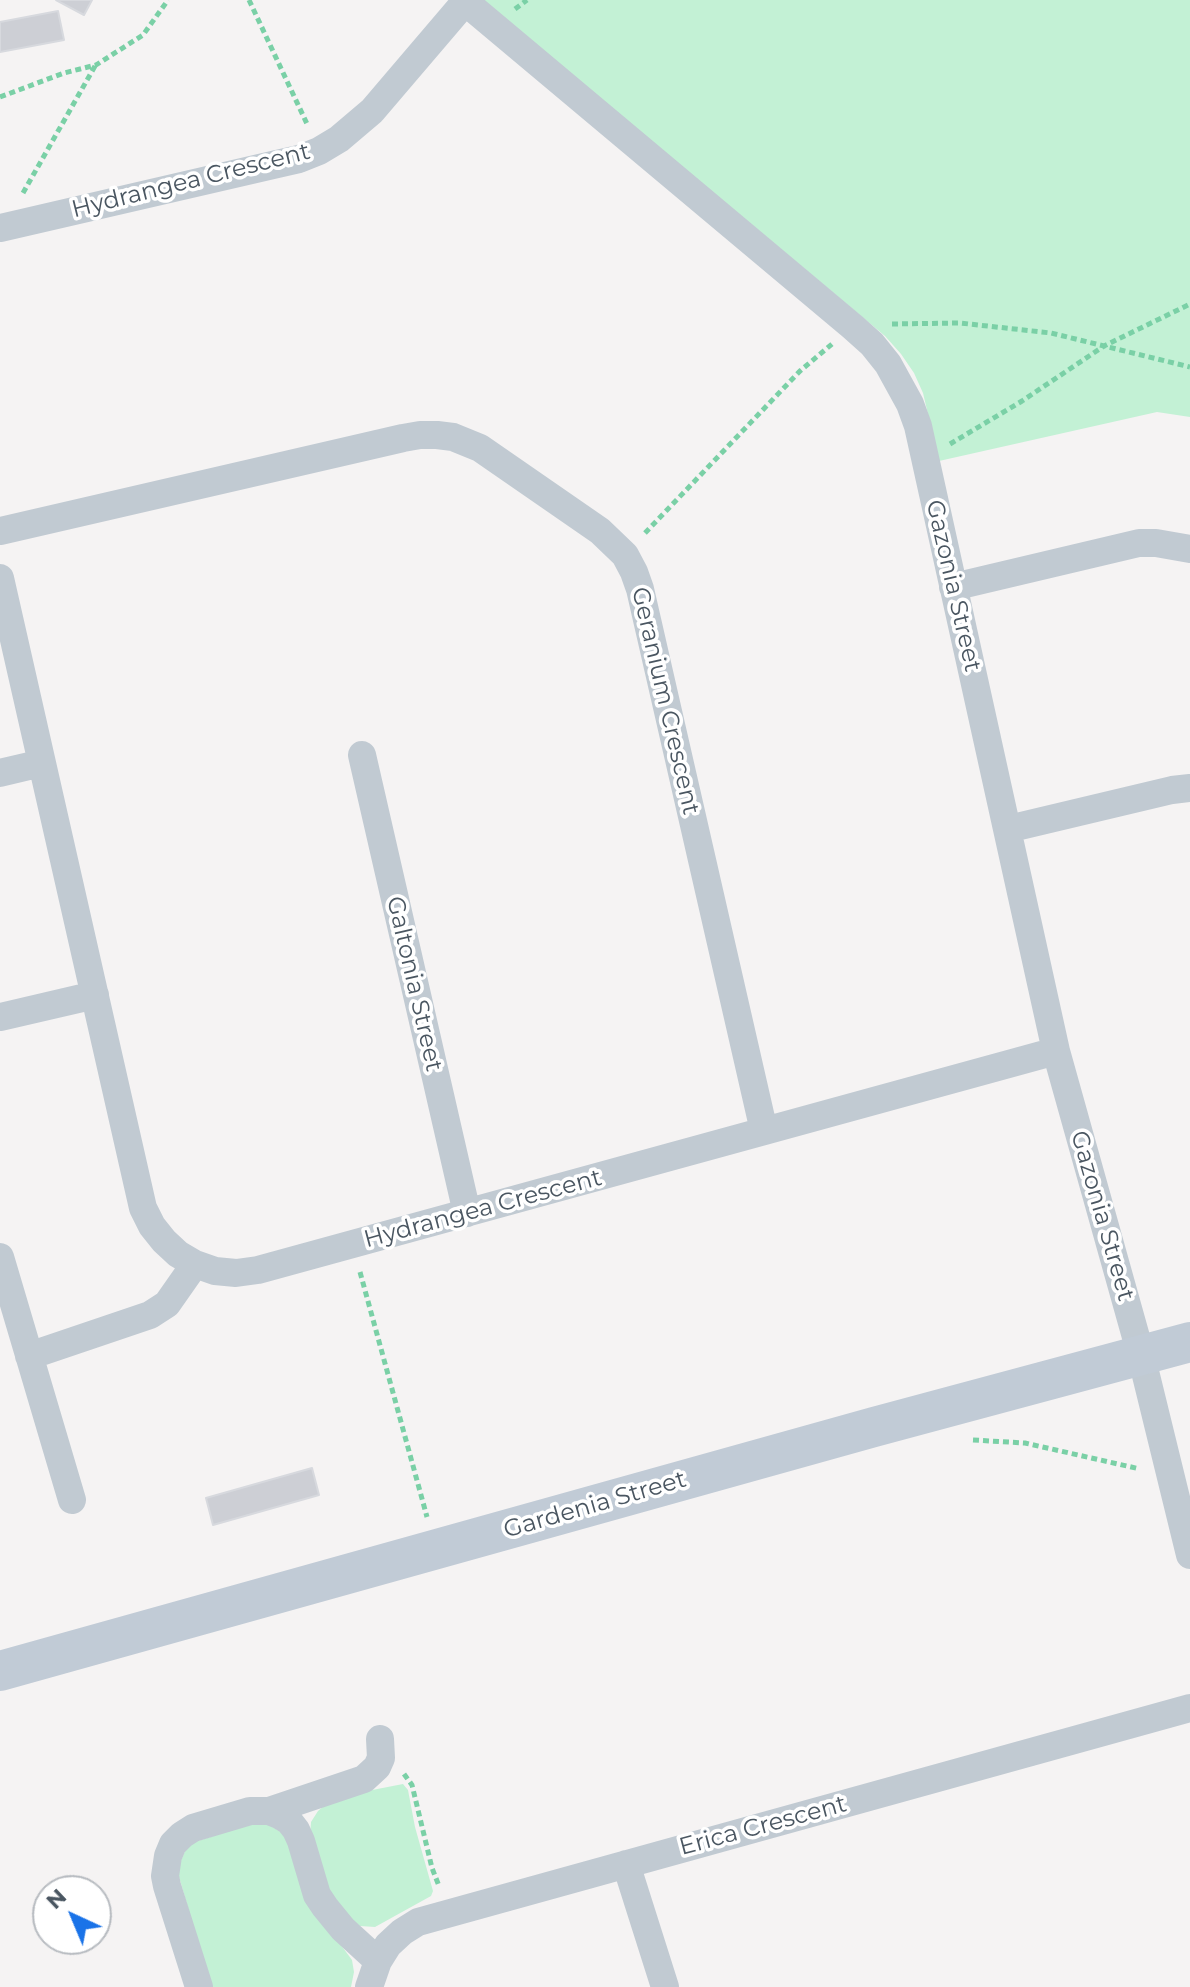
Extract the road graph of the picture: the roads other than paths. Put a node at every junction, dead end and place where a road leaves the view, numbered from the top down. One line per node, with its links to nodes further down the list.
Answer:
1 (464, 1): 2 (street, Hydrangea Crescent); 6 (street, Gazonia Street)
2 (2, 227)
3 (0, 531): 15 (street, Geranium Crescent)
4 (1190, 549): 6 (street)
5 (0, 578): 8 (street, Hydrangea Crescent)
6 (953, 587): 11 (street, Gazonia Street)
7 (362, 755): 16 (street, Galtonia Street)
8 (42, 763): 9 (street); 12 (street, Hydrangea Crescent)
9 (0, 773)
10 (1190, 788): 11 (street)
11 (1008, 829): 14 (street, Gazonia Street)
12 (95, 995): 13 (street); 18 (street, Hydrangea Crescent)
13 (0, 1017)
14 (1056, 1051): 15 (street, Hydrangea Crescent); 20 (street, Gazonia Street)
15 (764, 1131): 16 (street, Hydrangea Crescent)
16 (467, 1213): 18 (street, Hydrangea Crescent)
17 (0, 1257): 21 (street)
18 (195, 1264): 21 (street)
19 (1190, 1342): 20 (street, Gardenia Street)
20 (1141, 1355): 23 (street, Gazonia Street); 24 (street, Gardenia Street)
21 (29, 1356): 22 (street)
22 (72, 1500)
23 (1190, 1555)
24 (0, 1671)
25 (1190, 1708): 28 (street, Erica Crescent)
26 (380, 1739): 27 (street)
27 (269, 1811): 29 (street); 30 (street)
28 (626, 1864): 29 (street, Erica Crescent); 31 (street)
29 (373, 1974)
30 (199, 1987)
31 (665, 1987)

